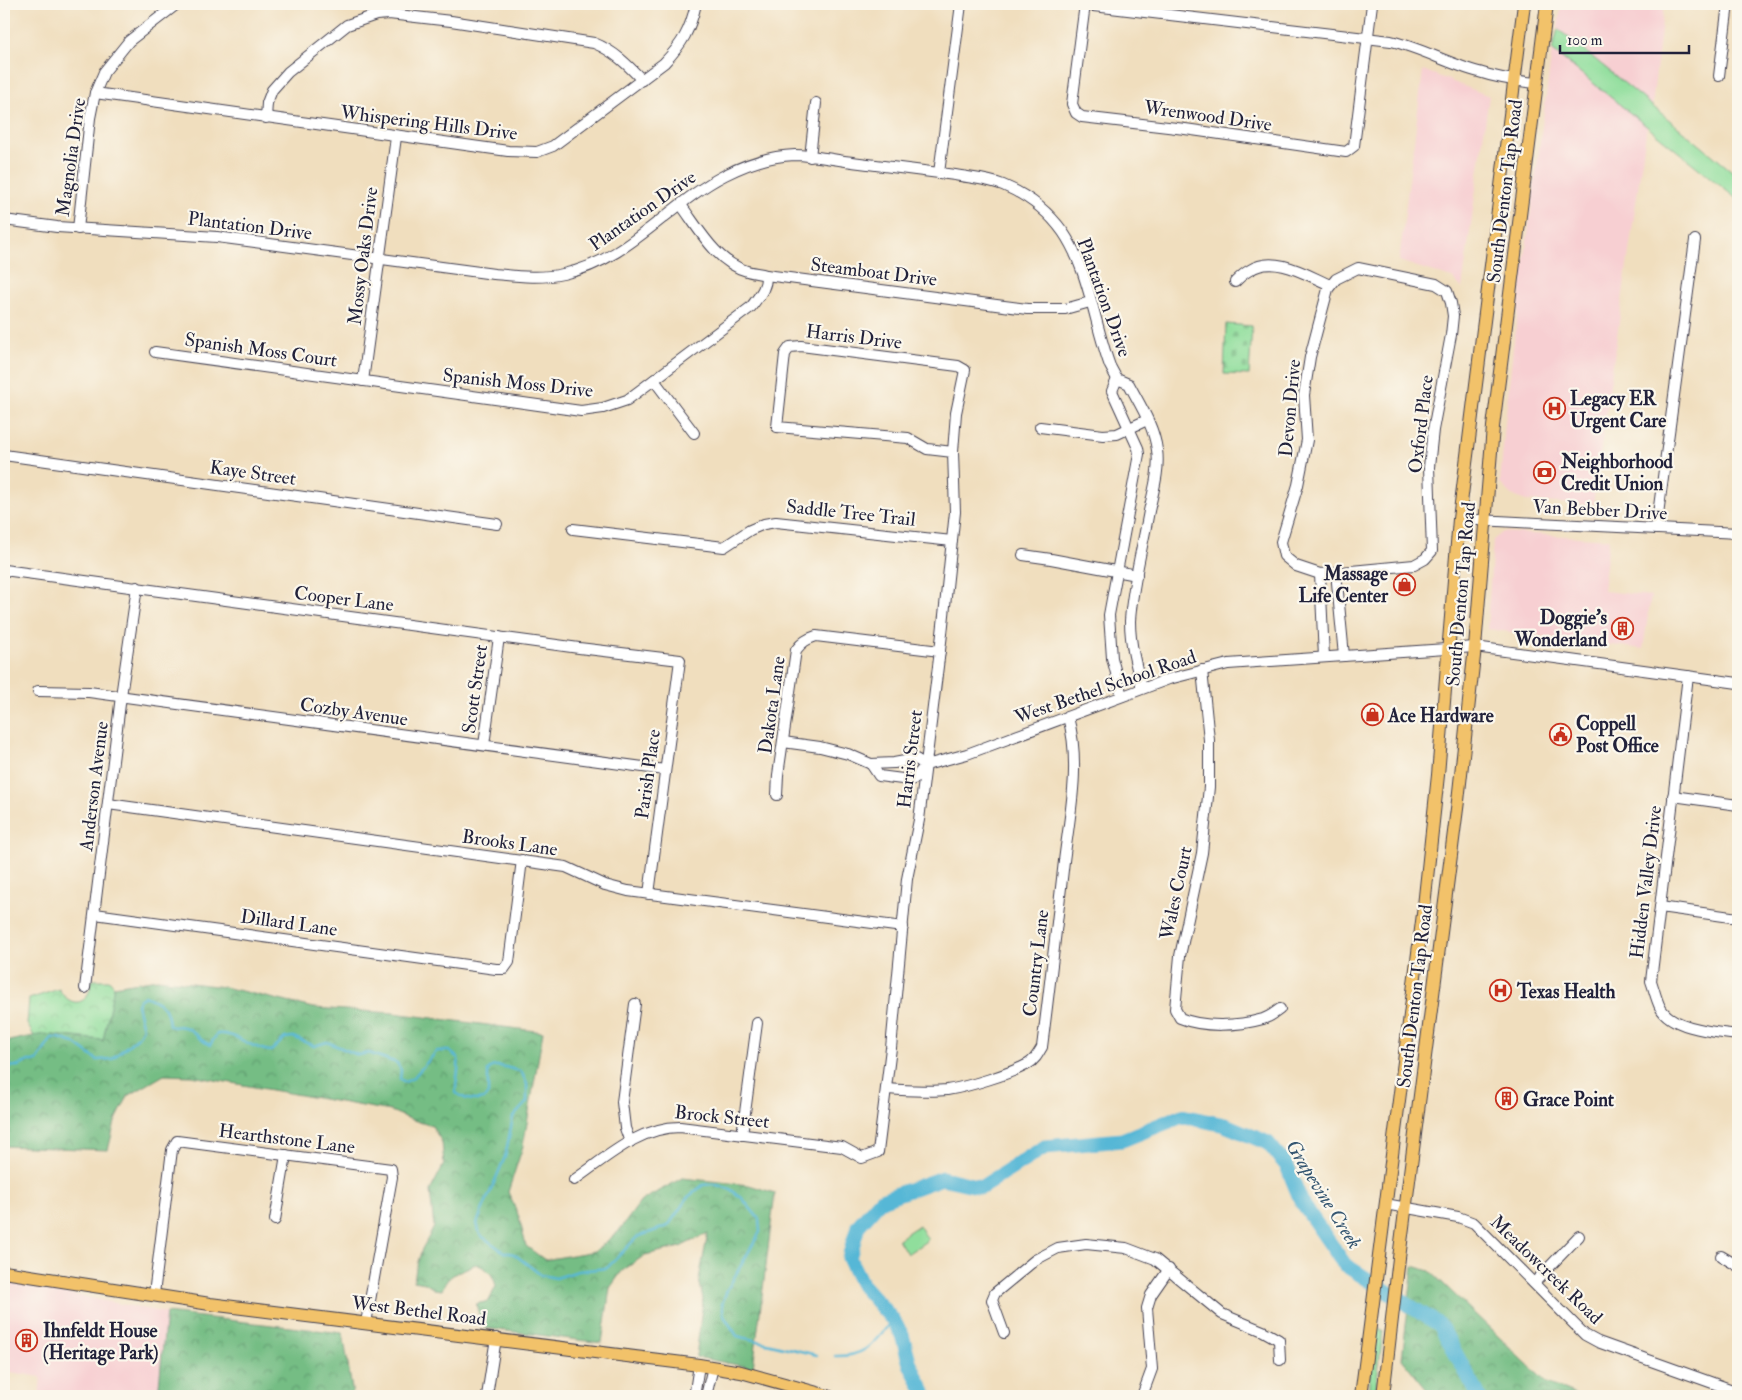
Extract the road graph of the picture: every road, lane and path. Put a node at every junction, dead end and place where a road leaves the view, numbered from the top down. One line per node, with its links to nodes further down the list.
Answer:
1 (177, 4): 14 (street, Magnolia Drive)
2 (696, 4): 11 (street, Whispering Hills Drive)
3 (961, 4): 19 (street)
4 (1085, 4): 9 (street); 9 (street, Wrenwood Drive)
5 (1372, 4): 9 (street)
6 (1524, 4): 12 (main road, South Denton Tap Road)
7 (1547, 4): 13 (main road, South Denton Tap Road)
8 (1728, 4): 10 (street)
9 (1368, 37): 12 (street)
10 (1719, 76)
11 (642, 80): 16 (street); 17 (street, Whispering Hills Drive)
12 (1514, 80): 13 (street); 29 (main road, South Denton Tap Road)
13 (1536, 82): 30 (main road, South Denton Tap Road)
14 (95, 93): 16 (street, Whispering Hills Drive); 22 (street, Magnolia Drive)
15 (816, 103): 18 (street)
16 (266, 118): 17 (street, Whispering Hills Drive)
17 (396, 137): 24 (street, Mossy Oaks Drive)
18 (810, 157): 19 (street, Plantation Drive); 20 (street, Plantation Drive)
19 (939, 173): 28 (street, Plantation Drive)
20 (681, 205): 24 (street, Plantation Drive); 25 (street, Steamboat Drive)
21 (4, 220): 22 (street, Plantation Drive)
22 (78, 229): 24 (street, Plantation Drive)
23 (1695, 240): 45 (street)
24 (380, 258): 35 (street, Mossy Oaks Drive)
25 (766, 275): 28 (street, Steamboat Drive); 34 (street, Spanish Moss Drive)
26 (1234, 282): 27 (street)
27 (1333, 282): 52 (street, Oxford Place); 53 (street, Devon Drive)
28 (1090, 302): 33 (street, Plantation Drive)
29 (1483, 326): 30 (main road); 42 (main road, South Denton Tap Road)
30 (1506, 328): 43 (main road, South Denton Tap Road)
31 (155, 352): 35 (street, Spanish Moss Court)
32 (964, 370): 40 (street, Harris Street); 40 (street, Harris Drive)
33 (1116, 379): 36 (street, Plantation Drive); 38 (street, Plantation Drive)
34 (654, 380): 35 (street, Spanish Moss Drive); 39 (street)
35 (363, 381)
36 (1147, 420): 38 (street); 54 (street, Plantation Drive)
37 (1040, 427): 38 (street)
38 (1129, 429): 51 (street, Plantation Drive)
39 (694, 433)
40 (953, 452): 48 (street, Harris Street)
41 (4, 455): 44 (street, Kaye Street)
42 (1460, 519): 43 (street, Van Bebber Drive); 58 (main road, South Denton Tap Road)
43 (1485, 521): 45 (street, Van Bebber Drive); 57 (main road, South Denton Tap Road)
44 (498, 524)
45 (1656, 529): 47 (street, Van Bebber Drive)
46 (573, 530): 48 (street, Saddle Tree Trail)
47 (1738, 533)
48 (952, 541): 59 (street, Harris Street)
49 (1023, 555): 51 (street)
50 (4, 570): 55 (street, Cooper Lane)
51 (1117, 571): 54 (street); 69 (street, Plantation Drive)
52 (1336, 572): 53 (street); 60 (street)
53 (1320, 574): 61 (street)
54 (1137, 576): 66 (street, Plantation Drive)
55 (136, 587): 56 (street, Cooper Lane); 68 (street, Anderson Avenue)
56 (499, 637): 62 (street, Cooper Lane); 72 (street, Scott Street)
57 (1475, 647): 58 (street, West Bethel School Road); 64 (street, West Bethel School Road); 84 (main road, South Denton Tap Road)
58 (1449, 648): 60 (street, West Bethel School Road); 83 (main road, South Denton Tap Road)
59 (940, 652): 71 (street, Dakota Lane); 74 (street, Harris Street)
60 (1344, 656): 61 (street, West Bethel School Road)
61 (1324, 657): 63 (street, West Bethel School Road)
62 (680, 660): 75 (street, Parish Place)
63 (1202, 670): 66 (street, West Bethel School Road); 90 (street, Wales Court)
64 (1688, 676): 65 (street, West Bethel School Road); 77 (street, Hidden Valley Drive)
65 (1738, 683)
66 (1142, 688): 69 (street, West Bethel School Road)
67 (38, 691): 68 (street, Cozby Avenue)
68 (121, 696): 72 (street, Cozby Avenue); 78 (street, Anderson Avenue)
69 (1122, 696): 70 (street, West Bethel School Road)
70 (1068, 717): 74 (street, West Bethel School Road); 95 (street, Country Lane)
71 (783, 742): 73 (street); 76 (street, Dakota Lane)
72 (484, 745): 75 (street, Cozby Avenue)
73 (870, 764): 74 (street); 74 (street)
74 (926, 765): 87 (street, Harris Street)
75 (665, 770): 81 (street, Parish Place)
76 (777, 795)
77 (1673, 796): 79 (street); 82 (street, Hidden Valley Drive)
78 (108, 804): 80 (street, Brooks Lane); 85 (street, Anderson Avenue)
79 (1738, 805)
80 (522, 860): 81 (street, Brooks Lane); 85 (street, Dillard Lane)
81 (649, 894): 87 (street, Brooks Lane)
82 (1660, 907): 86 (street); 94 (street, Hidden Valley Drive)
83 (1423, 908): 84 (main road); 91 (main road, South Denton Tap Road)
84 (1444, 910): 92 (main road, South Denton Tap Road)
85 (95, 914): 88 (street, Anderson Avenue)
86 (1738, 918)
87 (903, 927): 95 (street, Harris Street)
88 (84, 988)
89 (635, 1004): 97 (street)
90 (1280, 1010)
91 (1409, 1017): 92 (main road); 101 (main road, South Denton Tap Road)
92 (1430, 1019): 102 (main road, South Denton Tap Road)
93 (757, 1023): 96 (street)
94 (1738, 1035)
95 (886, 1089): 98 (street, Harris Street)
96 (742, 1135): 97 (street, Brock Street); 98 (street, Brock Street)
97 (630, 1142): 100 (street, Brock Street)
98 (878, 1152)
99 (286, 1155): 103 (street); 110 (street, Hearthstone Lane); 111 (street, Hearthstone Lane)
100 (574, 1180)
101 (1385, 1204): 102 (street, Meadowcreek Road); 123 (main road, South Denton Tap Road)
102 (1406, 1207): 109 (street, Meadowcreek Road); 124 (main road, South Denton Tap Road)
103 (275, 1220)
104 (1579, 1236): 109 (street)
105 (1721, 1256): 106 (street)
106 (1738, 1266)
107 (1169, 1269): 112 (street); 114 (street); 122 (street)
108 (4, 1272): 110 (main road, West Bethel Road)
109 (1534, 1283): 117 (street, Meadowcreek Road)
110 (154, 1294): 111 (main road, West Bethel Road)
111 (366, 1323): 113 (main road, West Bethel Road)
112 (1004, 1333)
113 (496, 1338): 115 (main road, West Bethel Road); 118 (street)
114 (1280, 1360)
115 (699, 1365): 116 (main road, West Bethel Road); 119 (street)
116 (713, 1367): 120 (street); 121 (main road, West Bethel Road)
117 (1738, 1392)
118 (487, 1396)
119 (695, 1396)
120 (706, 1396)
121 (828, 1396)
122 (1142, 1396)
123 (1361, 1396)
124 (1383, 1396)

